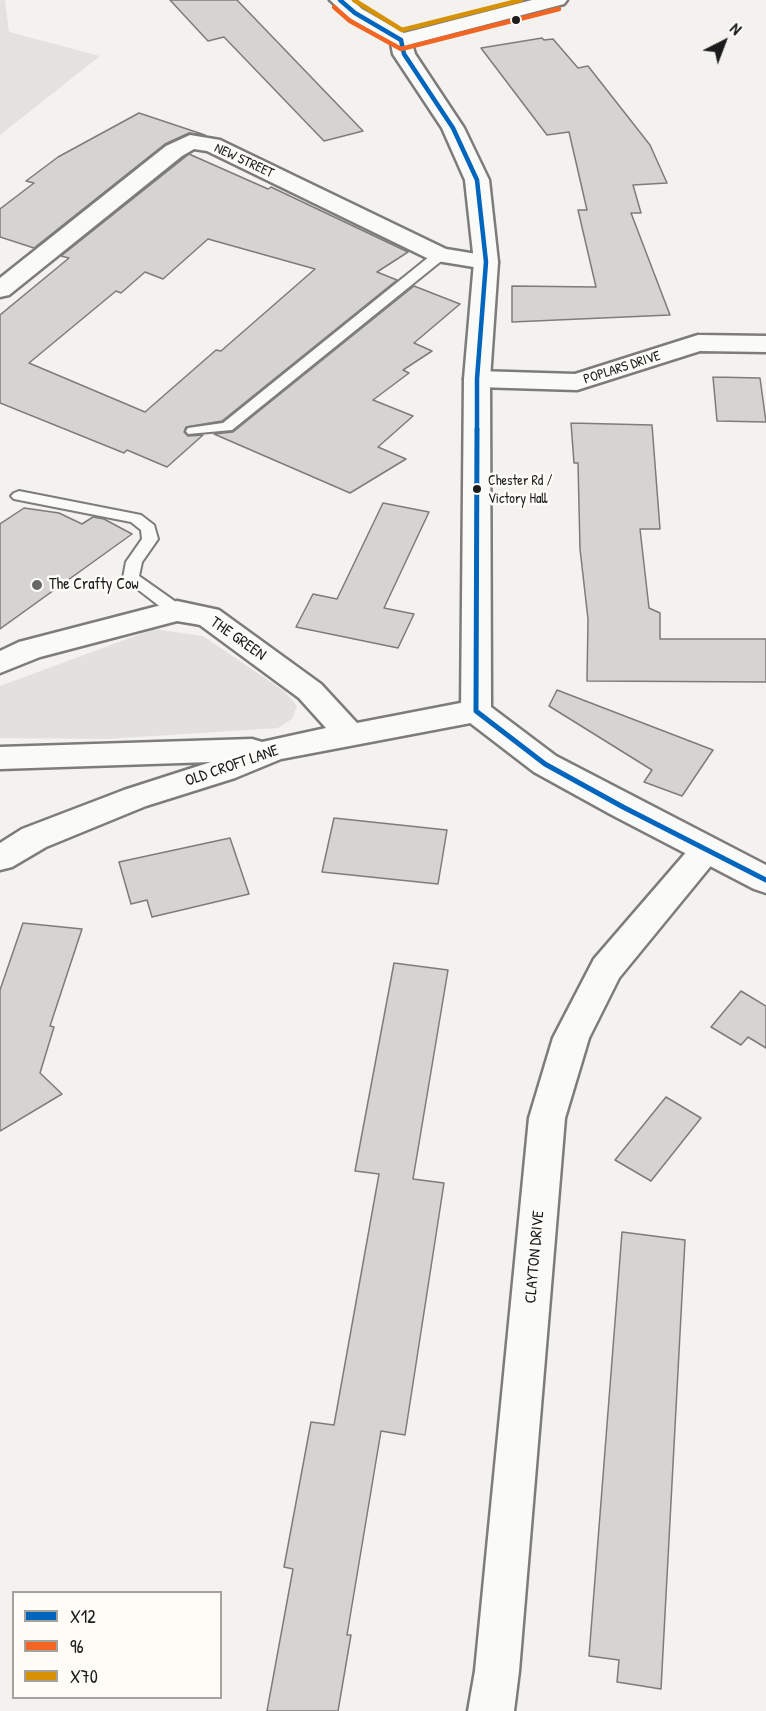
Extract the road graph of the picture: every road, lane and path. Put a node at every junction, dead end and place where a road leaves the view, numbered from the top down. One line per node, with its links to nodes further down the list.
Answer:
1 (340, 0): 3 (street)
2 (557, 0): 3 (street)
3 (401, 40): 5 (street)
4 (440, 255): 5 (street, NEW STREET); 6 (street, NEW STREET); 9 (lane)
5 (486, 262): 8 (street)
6 (0, 290)
7 (766, 344): 8 (street, POPLARS DRIVE)
8 (477, 380): 13 (street)
9 (194, 431)
10 (19, 496): 11 (lane)
11 (177, 611): 12 (street, THE GREEN); 14 (street, THE GREEN)
12 (0, 663)
13 (476, 711): 14 (street, OLD CROFT LANE); 17 (street)
14 (349, 734): 15 (street, OLD CROFT LANE)
15 (275, 749): 16 (street); 18 (street, OLD CROFT LANE)
16 (0, 758)
17 (708, 851): 19 (street); 20 (street, CLAYTON DRIVE)
18 (0, 858)
19 (766, 880)
20 (491, 1711)

